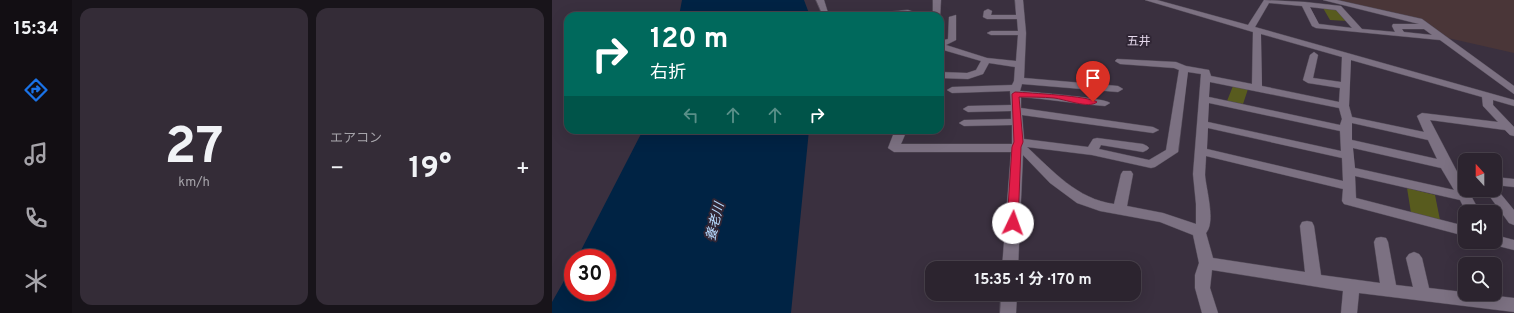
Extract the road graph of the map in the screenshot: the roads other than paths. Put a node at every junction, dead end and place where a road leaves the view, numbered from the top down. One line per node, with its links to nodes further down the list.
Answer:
1 (820, 0): 10 (street)
2 (937, 0): 11 (street)
3 (1019, 0): 13 (street)
4 (1150, 0): 8 (street)
5 (1188, 0): 8 (street)
6 (1327, 0): 14 (street)
7 (1305, 4): 15 (street); 16 (street); 16 (street)
8 (1184, 9): 15 (street)
9 (988, 11): 13 (street)
10 (825, 12)
11 (937, 12)
12 (954, 17): 21 (street)
13 (1020, 17): 18 (street)
14 (1427, 27): 19 (street); 20 (street)
15 (1253, 29): 24 (street); 33 (street)
16 (1359, 31): 19 (street)
17 (991, 33): 18 (street)
18 (1022, 33): 27 (street)
19 (1401, 35): 20 (street)
20 (1441, 38): 36 (street)
21 (944, 43)
22 (944, 46): 25 (street)
23 (1314, 55): 31 (street)
24 (1347, 55): 31 (street); 37 (street)
25 (986, 60): 27 (street); 29 (street)
26 (1120, 61): 28 (street)
27 (1019, 64): 32 (street)
28 (1184, 69): 30 (street); 55 (street)
29 (944, 75)
30 (1207, 78): 33 (street); 38 (street)
31 (1345, 86): 41 (street)
32 (1016, 88): 34 (street); 35 (street); 39 (street); 43 (street)
33 (1258, 88): 41 (street)
34 (1118, 89)
35 (952, 90)
36 (1514, 90)
37 (1487, 96): 40 (street); 48 (street)
38 (1204, 99): 45 (street); 46 (street)
39 (1105, 103)
40 (1514, 103)
41 (1344, 106): 46 (street)
42 (968, 110): 43 (street)
43 (1017, 114): 44 (street); 47 (street); 52 (street)
44 (964, 123)
45 (1203, 124): 54 (street); 56 (street)
46 (1346, 124): 50 (street); 51 (street)
47 (1153, 130)
48 (1511, 130): 50 (street)
49 (899, 134): 52 (street)
50 (1432, 137): 57 (street)
51 (1348, 143): 56 (street); 57 (street)
52 (1018, 145): 55 (street); 68 (street); 77 (street)
53 (1143, 148): 55 (street)
54 (1200, 151): 63 (street); 72 (street)
55 (1092, 152)
56 (1348, 156): 58 (street)
57 (1446, 165): 62 (street)
58 (1349, 171): 63 (street); 64 (street)
59 (1127, 174): 68 (street)
60 (1502, 182): 61 (street)
61 (1514, 183)
62 (1458, 185)
63 (1348, 186): 71 (street)
64 (1458, 195)
65 (1465, 197): 67 (street)
66 (1497, 197): 69 (street)
67 (1469, 205)
68 (1119, 210): 72 (street)
69 (1514, 220)
70 (1307, 226): 79 (street)
71 (1458, 229)
72 (1199, 232): 78 (street)
73 (1381, 242): 81 (street)
74 (1502, 242): 75 (street)
75 (1514, 245)
76 (1414, 258): 82 (street)
77 (1010, 261)
78 (1207, 263): 79 (street); 86 (street)
79 (1314, 280): 80 (street)
80 (1352, 286): 81 (street); 87 (street)
81 (1389, 290): 82 (street)
82 (1422, 293): 84 (street)
83 (1009, 301): 85 (street)
84 (1513, 302)
85 (1008, 313)
86 (1210, 313)
87 (1348, 313)

